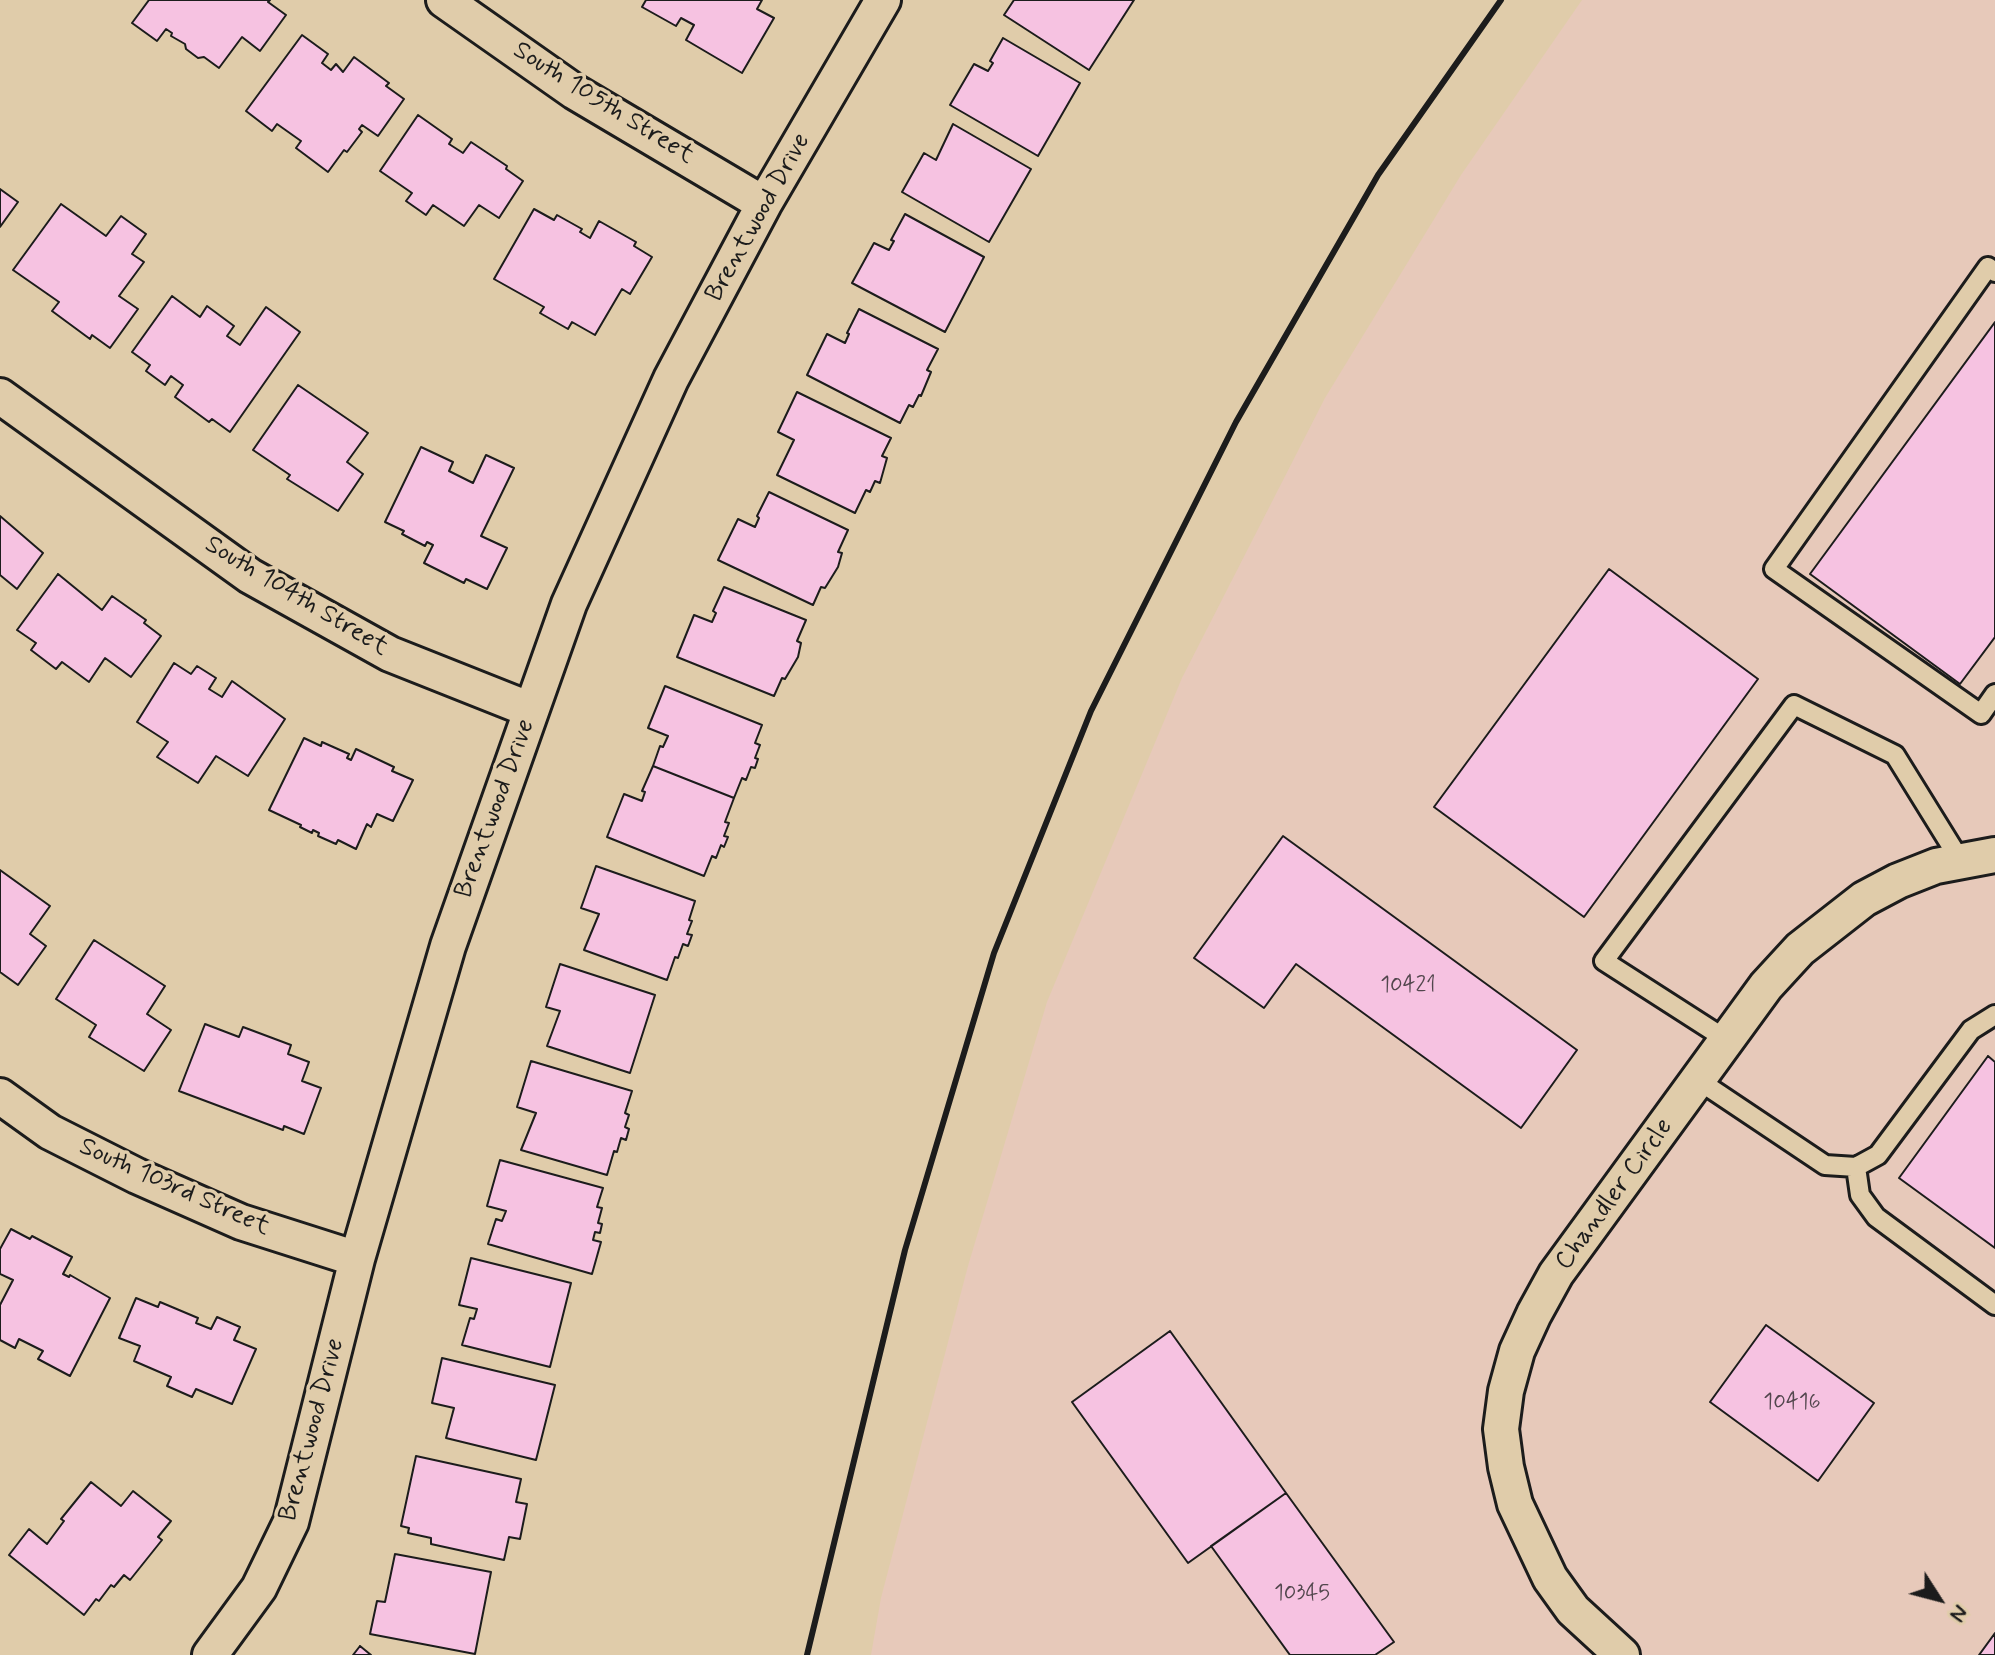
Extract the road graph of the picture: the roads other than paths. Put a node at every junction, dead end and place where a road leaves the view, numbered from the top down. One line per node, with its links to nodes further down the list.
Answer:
1 (444, 0): 3 (street, South 105th Street)
2 (883, 0): 3 (street, Brentwood Drive)
3 (764, 204): 7 (street, Brentwood Drive)
4 (1995, 272): 6 (lane)
5 (0, 396): 7 (street, South 104th Street)
6 (1995, 694)
7 (531, 710): 15 (street, Brentwood Drive)
8 (1995, 855): 9 (street, Chandler Circle)
9 (1960, 860): 11 (street, Chandler Circle); 11 (lane)
10 (1995, 1015): 14 (lane)
11 (1727, 1040): 12 (street, Chandler Circle)
12 (1698, 1080): 14 (lane); 18 (street, Chandler Circle)
13 (0, 1096): 15 (street, South 103rd Street)
14 (1856, 1167): 16 (lane)
15 (357, 1259): 17 (street, Brentwood Drive)
16 (1995, 1305)
17 (210, 1655)
18 (1622, 1655)

